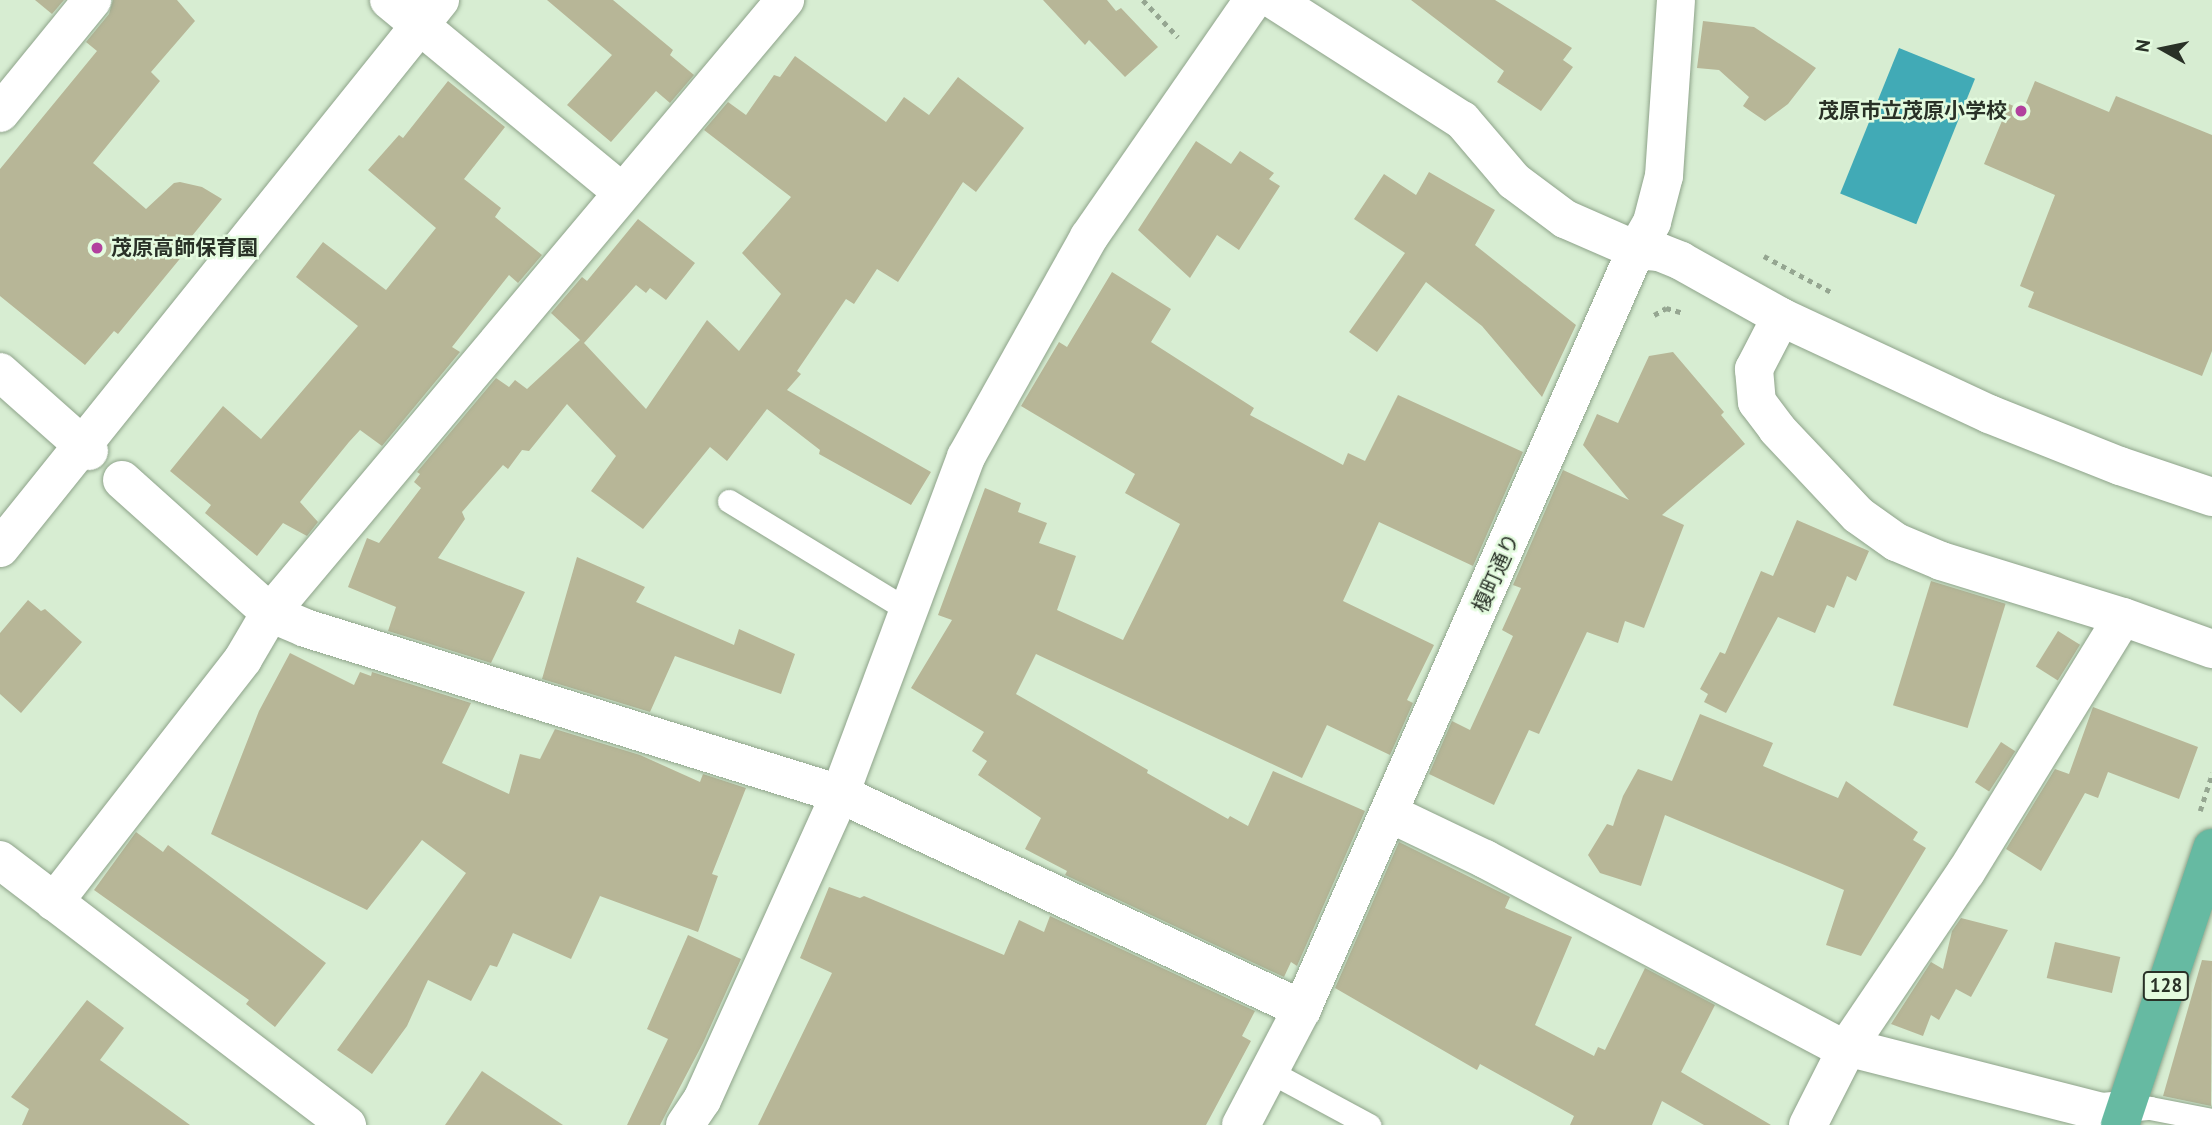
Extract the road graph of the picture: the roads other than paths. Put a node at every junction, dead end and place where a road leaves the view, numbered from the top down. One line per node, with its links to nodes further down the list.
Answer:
1 (92, 0): 8 (street)
2 (389, 0): 7 (street)
3 (785, 0): 9 (street)
4 (1253, 0): 18 (street)
5 (1274, 0): 10 (street)
6 (1676, 0): 10 (street, 榎町通り)
7 (430, 13): 9 (street); 13 (street)
8 (0, 113)
9 (621, 191): 19 (street)
10 (1636, 250): 11 (street); 23 (street, 榎町通り)
11 (1781, 317): 15 (street); 20 (street)
12 (0, 372): 13 (street)
13 (86, 448): 17 (street)
14 (122, 480): 19 (street)
15 (2212, 497)
16 (729, 501): 18 (lane)
17 (0, 548)
18 (909, 611): 22 (street)
19 (270, 613): 22 (street); 26 (street)
20 (2123, 617): 21 (street); 28 (street)
21 (2212, 649)
22 (840, 794): 27 (street); 33 (street)
23 (1391, 814): 27 (street, 榎町通り); 28 (street)
24 (2212, 848): 30 (highway, 128)
25 (0, 860): 26 (street)
26 (54, 902): 32 (street)
27 (1303, 1009): 29 (street, 榎町通り)
28 (1848, 1046): 30 (street); 36 (street)
29 (1269, 1072): 34 (street, 榎町通り); 35 (lane)
30 (2123, 1118): 31 (lane)
31 (2212, 1120)
32 (347, 1125)
33 (685, 1125)
34 (1241, 1125)
35 (1369, 1125)
36 (1808, 1125)

